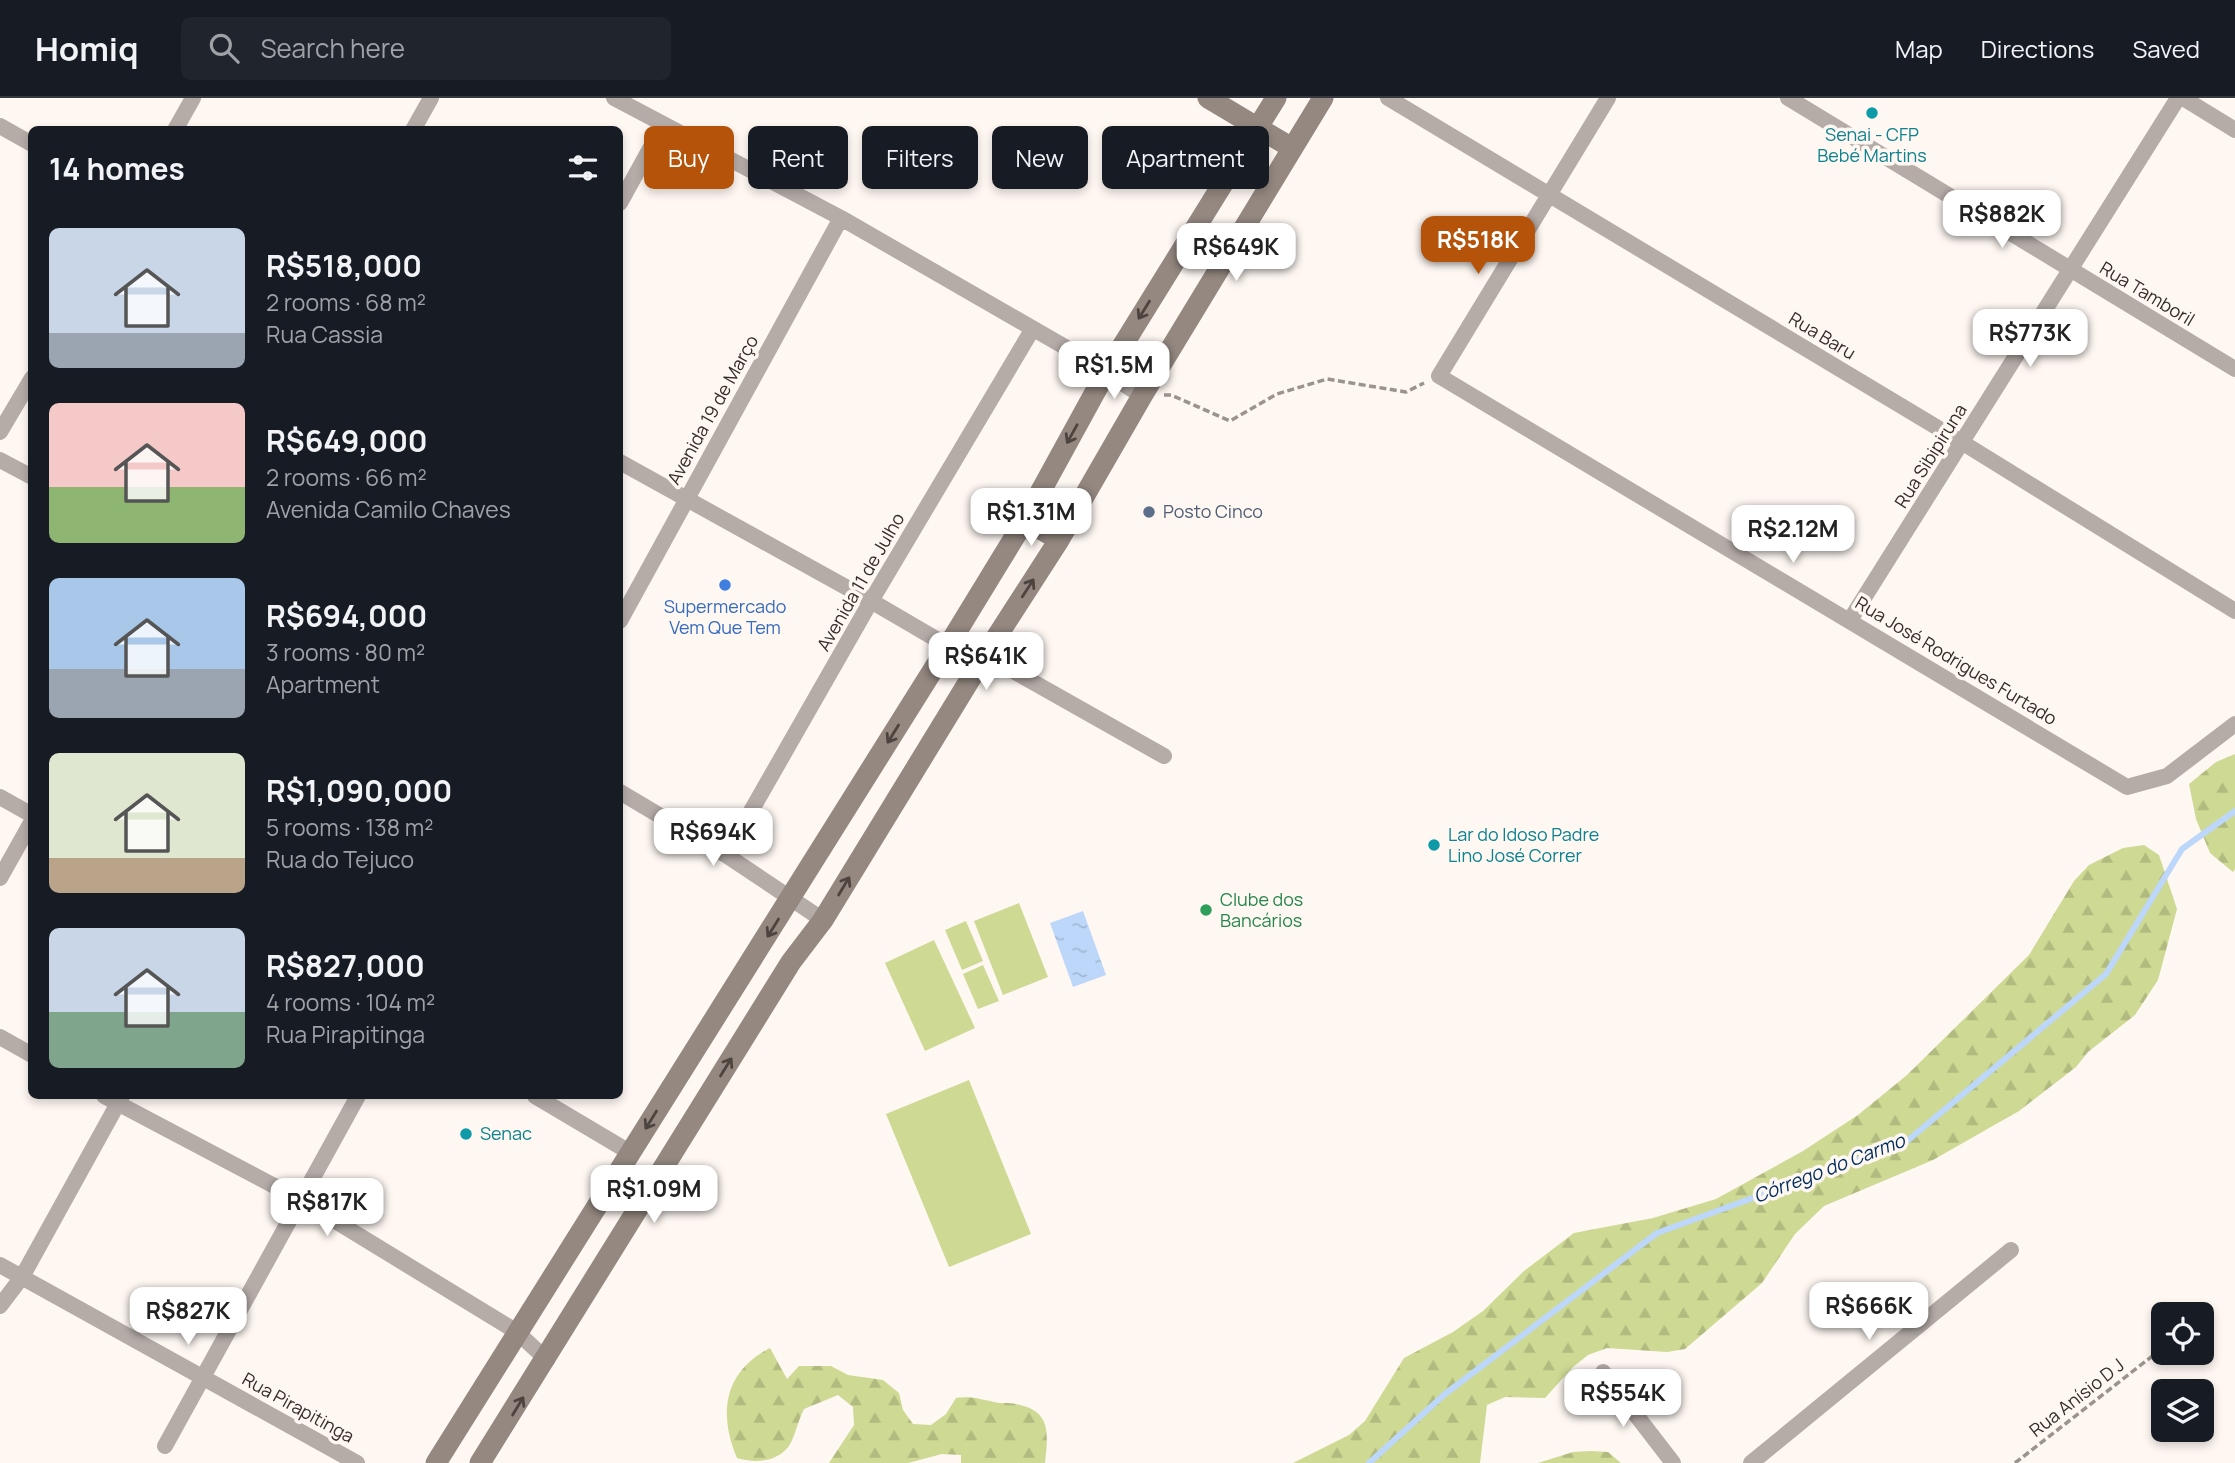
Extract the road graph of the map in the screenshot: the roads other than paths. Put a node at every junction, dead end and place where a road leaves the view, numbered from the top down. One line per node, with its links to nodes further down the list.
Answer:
1 (193, 98): 13 (street)
2 (431, 98): 14 (street)
3 (614, 98): 11 (street)
4 (1208, 98): 15 (main road)
5 (1276, 98): 16 (main road)
6 (1323, 98): 20 (main road)
7 (1388, 98): 22 (street, Rua Baru)
8 (1608, 98): 22 (street)
9 (1788, 98): 25 (street, Rua Tamboril)
10 (2180, 98): 17 (street); 25 (street, Rua Sibipiruna)
11 (663, 125): 23 (street); 24 (street)
12 (0, 126): 19 (street)
13 (177, 126)
14 (415, 126)
15 (1256, 126)
16 (1259, 126)
17 (2235, 130)
18 (1269, 134): 20 (main road)
19 (28, 142)
20 (1292, 148): 30 (main road)
21 (1220, 189): 28 (main road, one-way to 28)
22 (1548, 195): 32 (street, Rua Baru); 42 (street, Rua José Rodrigues Furtado)
23 (623, 198)
24 (841, 218): 26 (street); 36 (street, Avenida 19 de Março)
25 (2069, 270): 27 (street, Rua Tamboril); 32 (street, Rua Sibipiruna)
26 (1032, 330): 28 (street); 39 (street, Avenida 11 de Julho)
27 (2235, 369)
28 (1105, 374): 30 (street); 37 (main road, one-way to 37)
29 (28, 385): 31 (street)
30 (1148, 396): 38 (main road)
31 (0, 432)
32 (1963, 443): 40 (street, Rua Baru); 42 (street, Rua Sibipiruna)
33 (0, 460): 35 (street)
34 (623, 464): 36 (street)
35 (28, 475)
36 (686, 499): 39 (street); 41 (street, Avenida 19 de Março)
37 (1025, 520): 38 (main road); 43 (main road)
38 (1059, 540): 44 (main road, one-way to 38)
39 (871, 601): 43 (street); 51 (street, Avenida 11 de Julho)
40 (2235, 611)
41 (623, 615)
42 (1850, 620): 45 (street, Rua José Rodrigues Furtado)
43 (947, 646): 53 (main road, one-way to 53)
44 (985, 654): 46 (street); 54 (main road, one-way to 44)
45 (2235, 724)
46 (1164, 757)
47 (623, 794): 51 (street)
48 (0, 797): 49 (street)
49 (28, 813)
50 (28, 828): 52 (street)
51 (726, 855): 53 (street)
52 (0, 878)
53 (792, 897): 54 (street); 61 (main road, one-way to 61)
54 (823, 920): 68 (main road, one-way to 54)
55 (0, 1037): 56 (street)
56 (28, 1053)
57 (114, 1099): 65 (street)
58 (117, 1099): 62 (street)
59 (356, 1099): 62 (street)
60 (541, 1099): 61 (street)
61 (631, 1153): 67 (main road)
62 (301, 1200): 67 (street); 70 (street)
63 (2011, 1250): 76 (street)
64 (0, 1265): 65 (street, Rua Pirapitinga)
65 (22, 1277): 66 (street); 70 (street, Rua Pirapitinga)
66 (0, 1306)
67 (516, 1332): 68 (street); 73 (main road)
68 (547, 1360): 74 (main road, one-way to 68)
69 (1603, 1372): 75 (street)
70 (203, 1377): 71 (street); 72 (street, Rua Pirapitinga)
71 (165, 1446)
72 (357, 1463)
73 (436, 1463)
74 (480, 1463)
75 (1673, 1463)
76 (1751, 1463)

